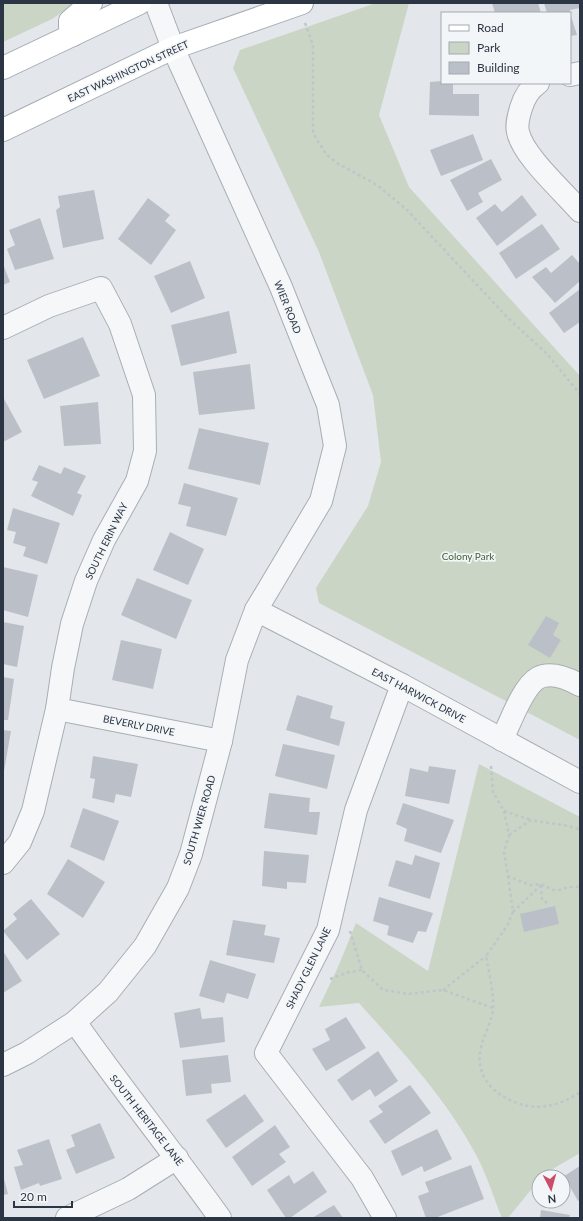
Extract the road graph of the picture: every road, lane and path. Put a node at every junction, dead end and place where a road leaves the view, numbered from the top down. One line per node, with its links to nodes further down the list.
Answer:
1 (91, 3): 5 (main road)
2 (140, 3): 5 (main road)
3 (156, 3): 6 (street, WIER ROAD)
4 (304, 12): 6 (main road, EAST WASHINGTON STREET); 12 (path)
5 (73, 35): 7 (main road)
6 (173, 48): 9 (main road, EAST WASHINGTON STREET); 13 (street, WIER ROAD)
7 (3, 68)
8 (536, 84): 10 (street)
9 (3, 130)
10 (580, 211)
11 (3, 328): 16 (street, SOUTH ERIN WAY)
12 (580, 394)
13 (256, 610): 14 (street, EAST HARWICK DRIVE); 18 (street, SOUTH WIER ROAD)
14 (402, 685): 17 (street, EAST HARWICK DRIVE); 43 (street, SHADY GLEN LANE)
15 (580, 685): 17 (street)
16 (57, 709): 18 (street, BEVERLY DRIVE); 25 (street, SOUTH ERIN WAY)
17 (502, 740): 20 (street, EAST HARWICK DRIVE)
18 (221, 741): 37 (street, SOUTH WIER ROAD)
19 (491, 766): 21 (path)
20 (580, 782)
21 (504, 811): 22 (path); 24 (path)
22 (531, 820): 23 (path); 24 (path)
23 (580, 830)
24 (509, 835): 26 (path)
25 (3, 863)
26 (508, 876): 27 (path); 30 (path)
27 (541, 884): 28 (path); 29 (path); 30 (path)
28 (580, 887)
29 (547, 906)
30 (512, 912): 32 (path)
31 (350, 930): 33 (path)
32 (486, 956): 35 (path); 36 (path)
33 (362, 970): 34 (path); 35 (path)
34 (330, 979)
35 (443, 990): 36 (path)
36 (493, 1008): 39 (path)
37 (75, 1022): 38 (street, SOUTH WIER ROAD); 40 (street, SOUTH HERITAGE LANE)
38 (3, 1065)
39 (580, 1092)
40 (177, 1158): 41 (street); 42 (street, SOUTH HERITAGE LANE)
41 (67, 1218)
42 (220, 1218)
43 (385, 1218)

